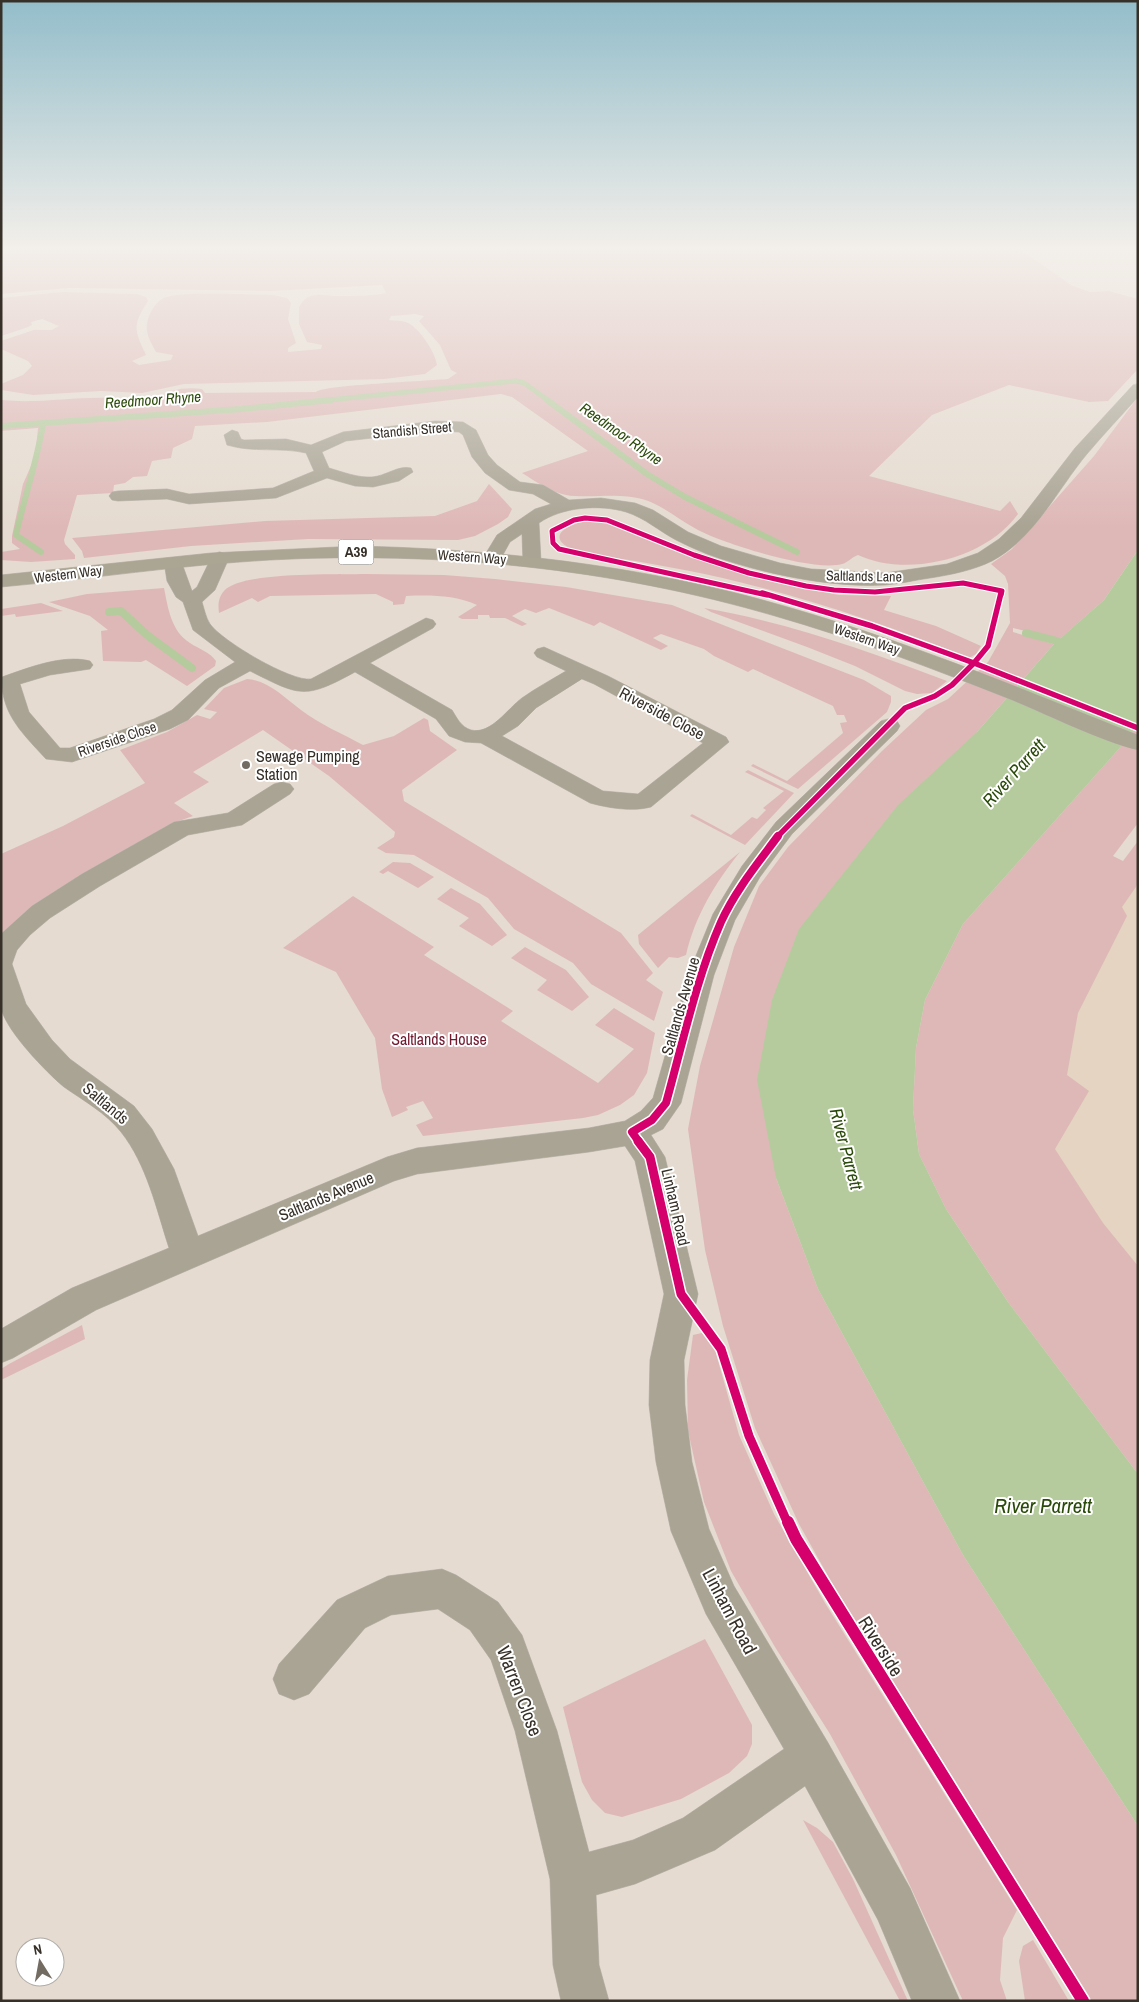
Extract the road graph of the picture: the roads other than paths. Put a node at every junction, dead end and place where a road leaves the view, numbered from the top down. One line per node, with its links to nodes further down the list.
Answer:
1 (1138, 388): 8 (street, Saltlands Lane)
2 (232, 435): 3 (street)
3 (313, 450): 4 (street); 6 (street, Standish Street)
4 (322, 471): 5 (street); 7 (street)
5 (405, 472)
6 (515, 486): 8 (street, Standish Street); 9 (street, Standish Street)
7 (118, 496)
8 (566, 505): 9 (street, Saltlands Lane)
9 (535, 518): 11 (street, Saltlands Lane); 13 (street)
10 (220, 558): 11 (main road, Western Way / A39); 12 (main road, Western Way / A39); 15 (street)
11 (492, 558): 13 (main road, Western Way / A39)
12 (173, 562): 14 (main road, Western Way / A39); 15 (street)
13 (532, 562): 25 (main road, Western Way / A39)
14 (1, 581)
15 (192, 600): 18 (street)
16 (426, 624): 19 (street)
17 (544, 653): 21 (street, Riverside Close)
18 (248, 663): 19 (street); 22 (street, Riverside Close)
19 (356, 664): 24 (street, Riverside Close)
20 (82, 665): 22 (street, Riverside Close)
21 (580, 671): 24 (street); 24 (street, Riverside Close)
22 (5, 682)
23 (889, 726): 29 (street, Saltlands Avenue)
24 (487, 737)
25 (1138, 743)
26 (282, 789): 27 (street)
27 (1, 961)
28 (1, 968): 30 (street, Saltlands)
29 (632, 1132): 30 (street, Saltlands Avenue); 33 (street, Linham Road)
30 (188, 1256): 31 (street, Saltlands Avenue)
31 (1, 1347)
32 (294, 1679): 34 (street, Warren Close)
33 (812, 1756): 34 (street); 36 (street, Linham Road)
34 (573, 1879): 35 (street, Warren Close)
35 (585, 2001)
36 (936, 2001)

